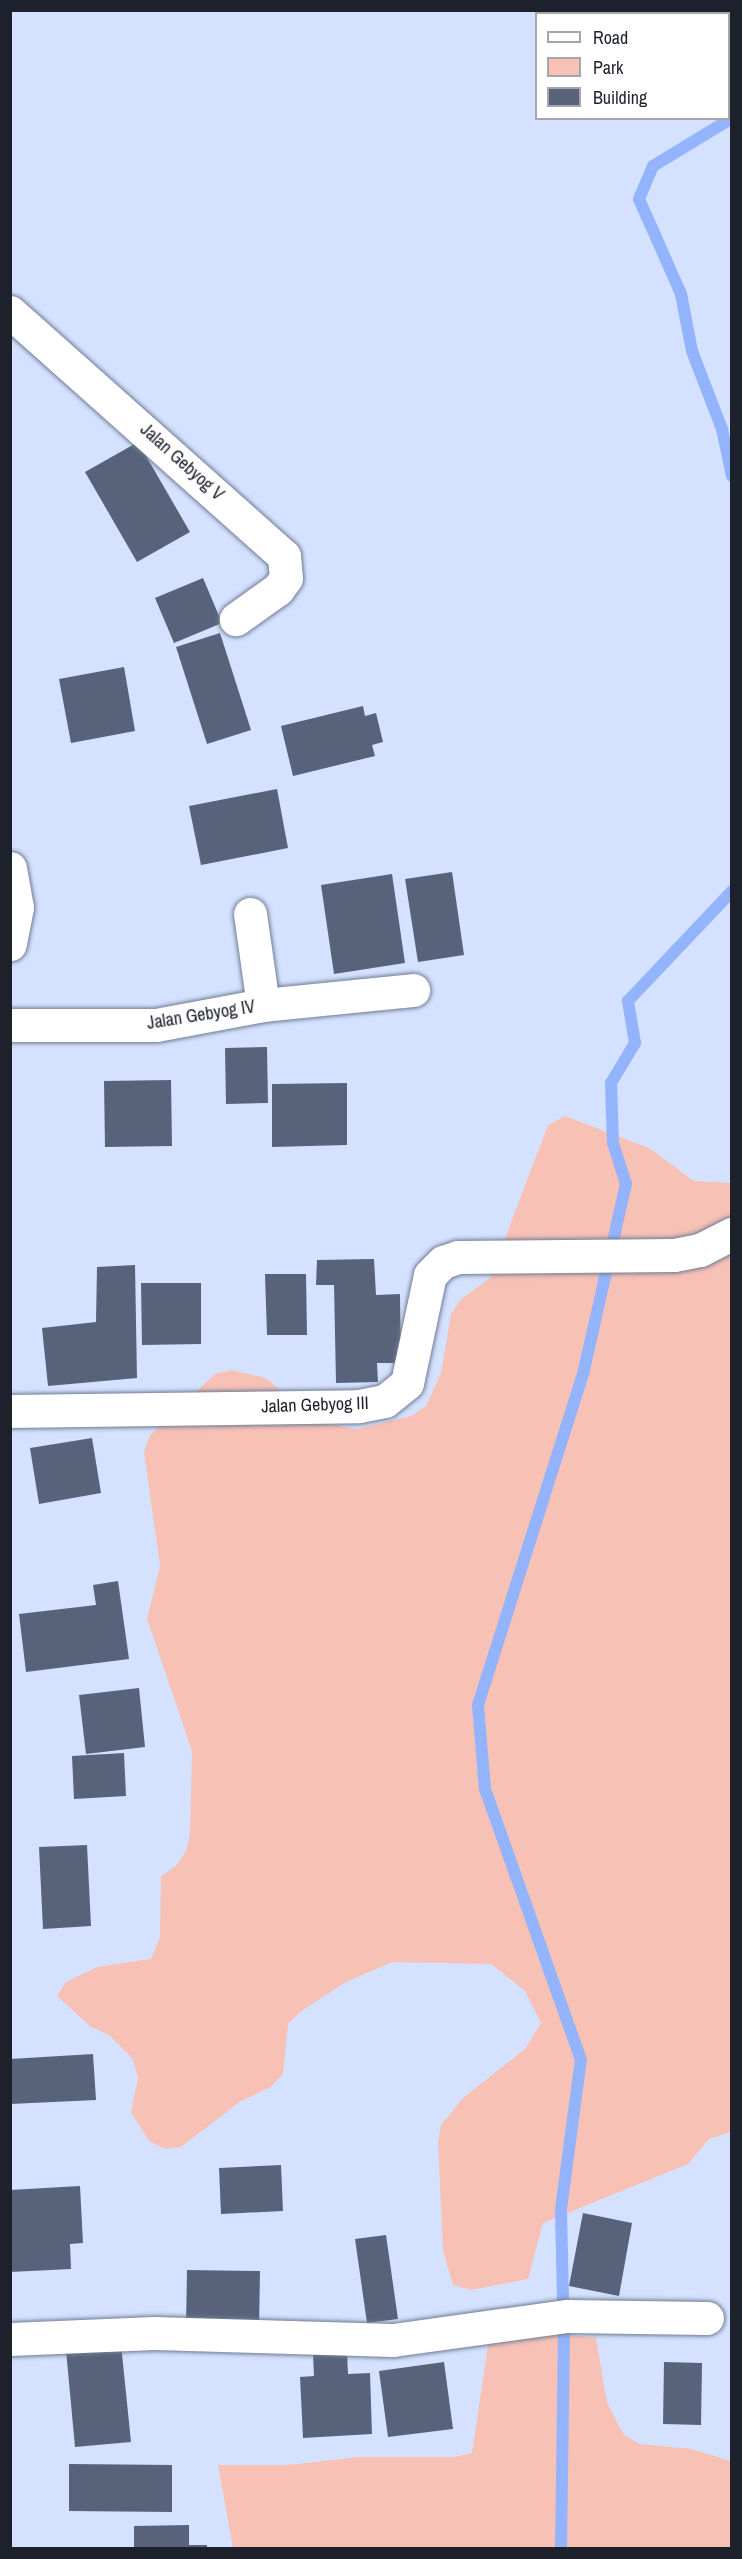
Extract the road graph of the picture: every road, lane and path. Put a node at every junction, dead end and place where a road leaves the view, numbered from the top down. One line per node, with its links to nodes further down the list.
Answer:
1 (10, 312): 2 (street, Jalan Gebyog V)
2 (236, 619)
3 (10, 867): 5 (street)
4 (250, 914): 7 (street, Jalan Gebyog IV)
5 (10, 944)
6 (413, 990): 7 (street)
7 (263, 1005): 8 (street, Jalan Gebyog IV)
8 (10, 1025)
9 (732, 1234): 10 (street, Jalan Gebyog III)
10 (10, 1410)
11 (707, 2318): 12 (street)
12 (10, 2339)

